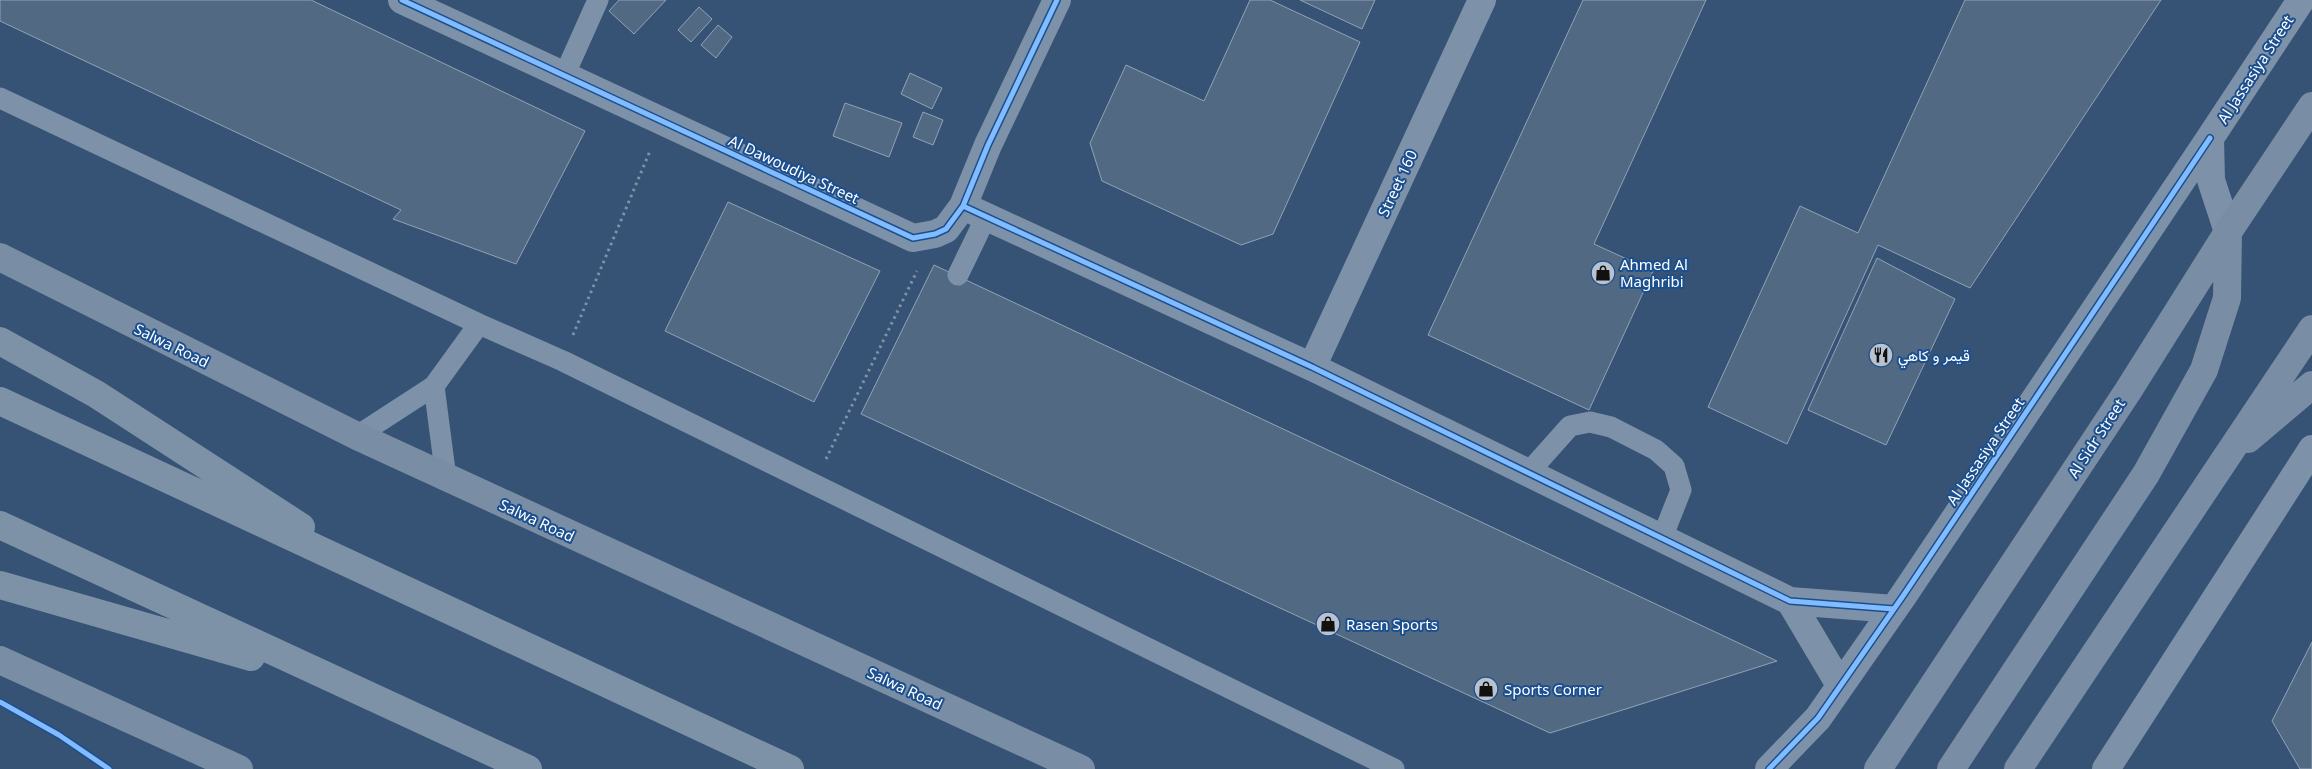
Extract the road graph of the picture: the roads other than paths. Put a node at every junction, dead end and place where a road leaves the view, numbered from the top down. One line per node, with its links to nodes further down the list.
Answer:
1 (402, 0): 6 (street, Al Dawoudiya Street)
2 (598, 0): 6 (lane)
3 (1057, 0): 10 (street)
4 (1482, 0): 17 (street, Street 160)
5 (2301, 0): 9 (street, Al Jassasiya Street)
6 (564, 76): 10 (street, Al Dawoudiya Street)
7 (0, 98): 14 (lane)
8 (2312, 106): 11 (main road, Al Sidr Street)
9 (2210, 138): 11 (street, Al Jassasiya Street); 31 (street, Al Jassasiya Street)
10 (975, 212): 13 (lane); 17 (street)
11 (2228, 232): 41 (main road, Al Sidr Street); 42 (main road)
12 (0, 257): 21 (main road, Salwa Road)
13 (958, 275)
14 (478, 324): 19 (lane); 39 (lane)
15 (2312, 329): 23 (main road)
16 (0, 341): 28 (highway)
17 (1312, 367): 24 (street)
18 (2312, 385): 23 (main road)
19 (434, 386): 21 (lane); 25 (lane)
20 (0, 401): 28 (highway)
21 (356, 436): 25 (main road, Salwa Road)
22 (2312, 449): 44 (street)
23 (2222, 461): 43 (main road)
24 (1528, 473): 27 (street); 27 (lane)
25 (446, 478): 38 (main road, Salwa Road)
26 (0, 525): 33 (highway)
27 (1662, 538): 30 (street)
28 (389, 583): 37 (highway)
29 (0, 585): 33 (highway)
30 (1790, 601): 31 (street); 34 (street)
31 (1894, 609): 34 (street, Al Jassasiya Street)
32 (0, 660): 35 (main road)
33 (329, 679): 36 (highway)
34 (1840, 685): 40 (street, Al Jassasiya Street)
35 (239, 769)
36 (528, 769)
37 (790, 769)
38 (1081, 769)
39 (1394, 769)
40 (1769, 769)
41 (1878, 769)
42 (1951, 769)
43 (2018, 769)
44 (2106, 769)

